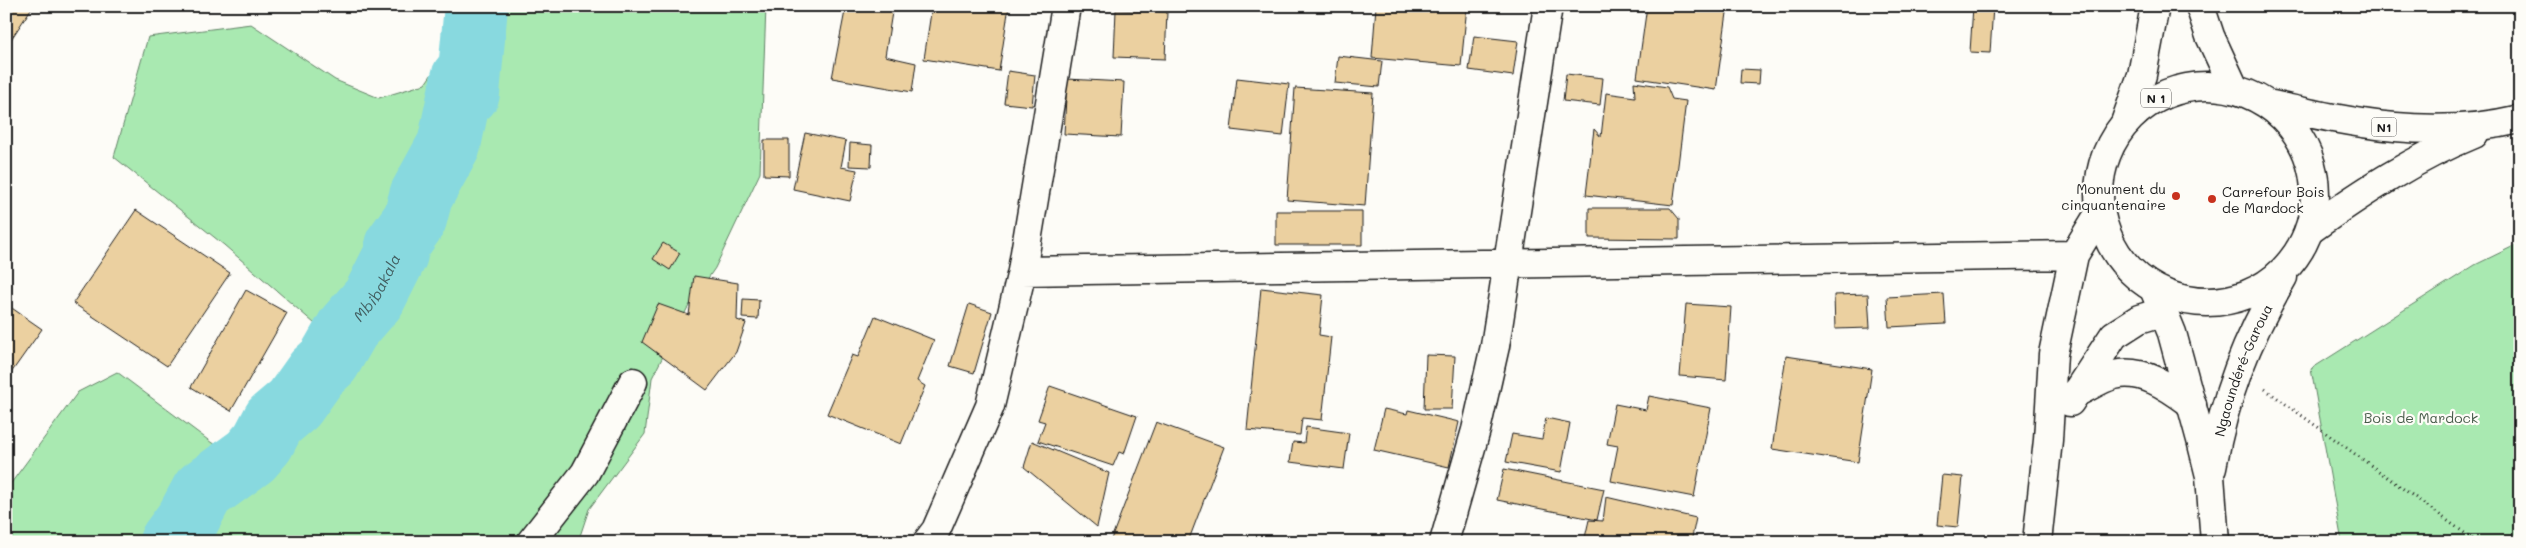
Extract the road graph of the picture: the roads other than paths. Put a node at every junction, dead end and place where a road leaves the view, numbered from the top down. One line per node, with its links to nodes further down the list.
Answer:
1 (1066, 6): 14 (main road)
2 (1548, 6): 12 (main road)
3 (2155, 6): 7 (main road)
4 (2200, 6): 5 (main road)
5 (2234, 88): 6 (main road, N 1); 7 (main road, N 1)
6 (2272, 105): 8 (main road, N1); 10 (main road, N 1)
7 (2126, 120): 9 (main road, N 1)
8 (2509, 122): 10 (main road, N1)
9 (2099, 214): 11 (main road); 15 (main road, N 1)
10 (2311, 229): 13 (main road, N 1)
11 (2074, 255): 12 (main road); 19 (main road)
12 (1507, 264): 14 (main road); 24 (main road)
13 (2288, 268): 15 (main road, N 1); 20 (main road, Ngaoundéré-Garoua)
14 (1022, 271): 23 (main road)
15 (2158, 300): 17 (main road); 18 (main road, Ngaoundéré-Garoua)
16 (633, 382): 22 (main road)
17 (2074, 393): 18 (main road); 19 (main road)
18 (2192, 404): 20 (main road, Ngaoundéré-Garoua)
19 (2048, 440): 21 (main road)
20 (2210, 476): 25 (main road, Ngaoundéré-Garoua)
21 (2043, 535)
22 (531, 542)
23 (927, 542)
24 (1444, 542)
25 (2214, 542)

